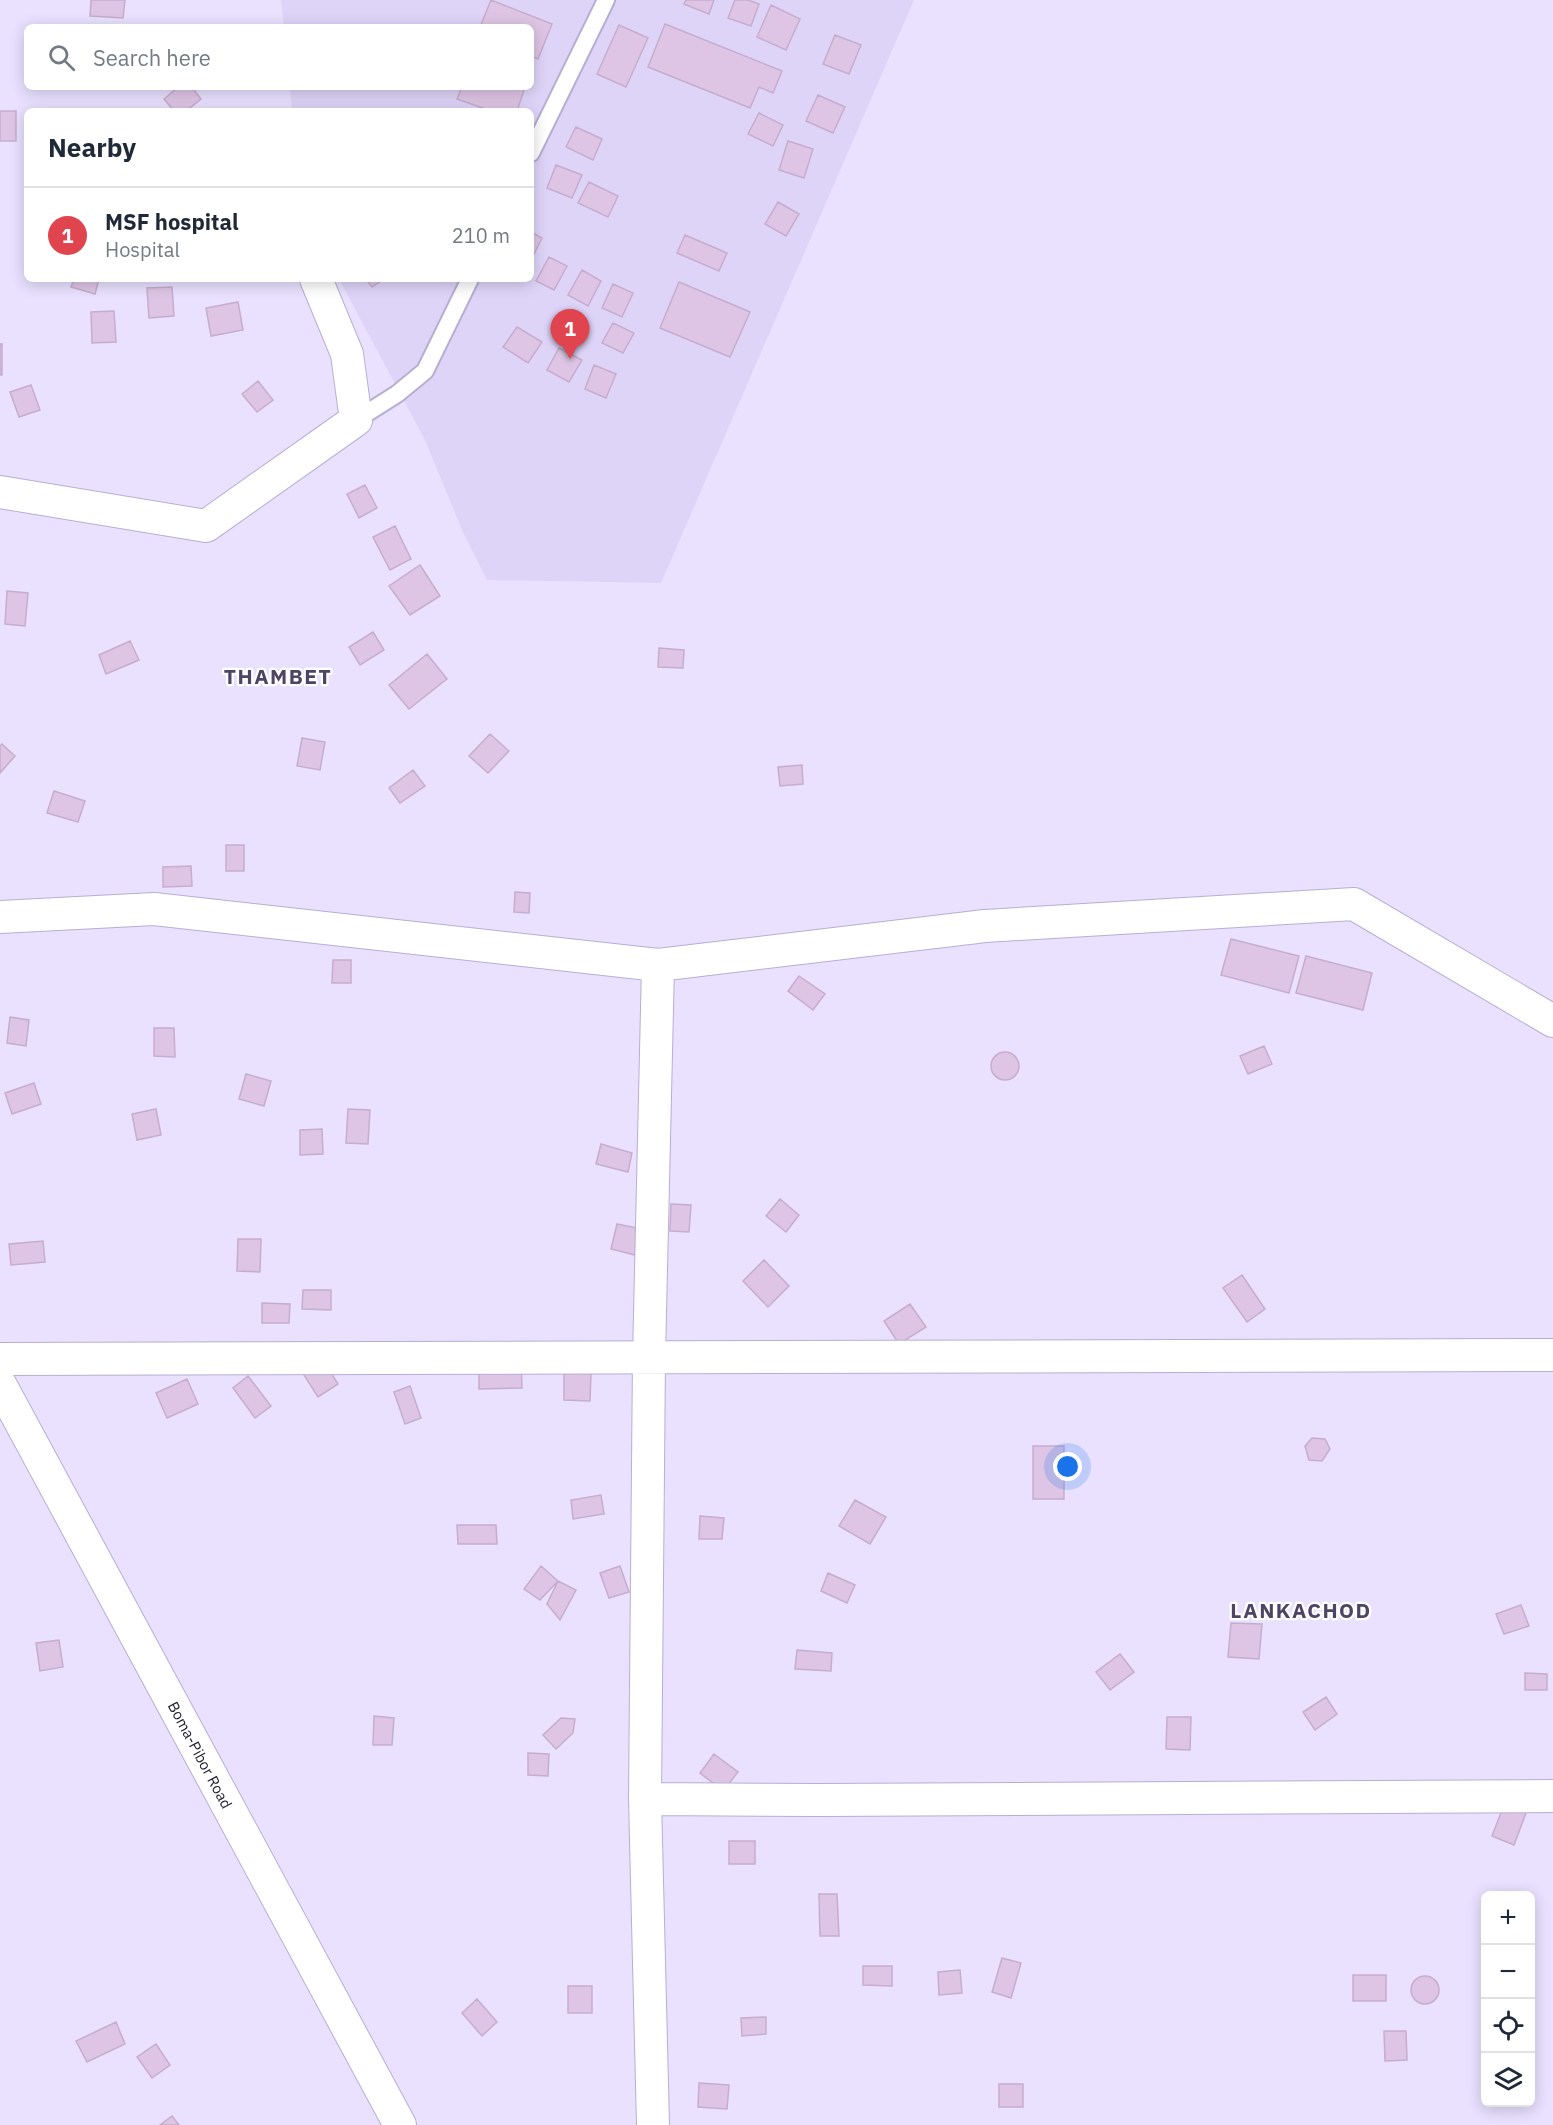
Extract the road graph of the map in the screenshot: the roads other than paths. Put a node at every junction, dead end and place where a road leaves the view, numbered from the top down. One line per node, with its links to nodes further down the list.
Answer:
1 (606, 0): 2 (lane)
2 (534, 147)
3 (317, 282): 5 (street)
4 (469, 282): 5 (lane)
5 (356, 420): 6 (street)
6 (0, 492)
7 (0, 917): 8 (street)
8 (658, 965): 9 (street); 11 (street)
9 (1553, 1021)
10 (1553, 1355): 11 (street)
11 (650, 1358): 12 (street); 15 (street)
12 (0, 1359)
13 (0, 1384): 16 (street, Boma-Pibor Road)
14 (1553, 1796): 15 (street)
15 (645, 1799): 17 (street)
16 (400, 2125)
17 (653, 2125)

